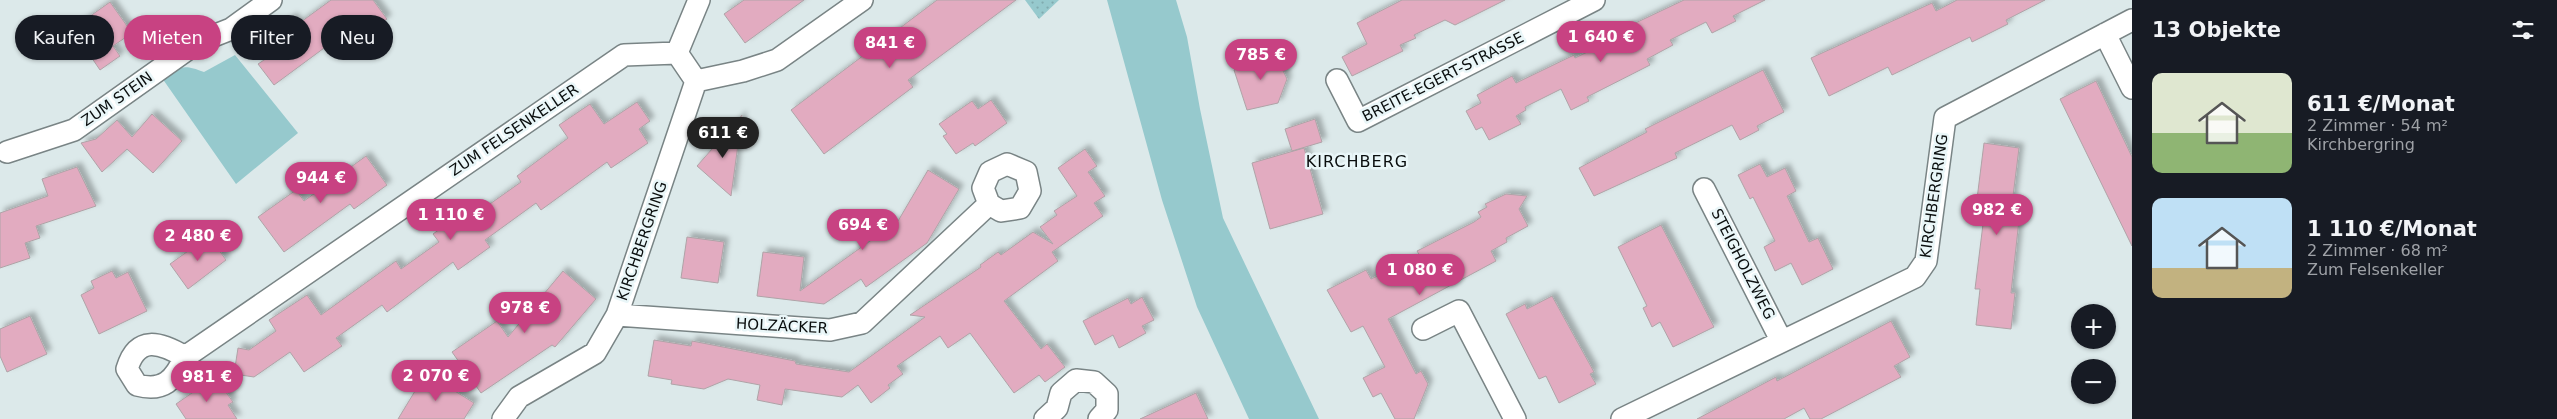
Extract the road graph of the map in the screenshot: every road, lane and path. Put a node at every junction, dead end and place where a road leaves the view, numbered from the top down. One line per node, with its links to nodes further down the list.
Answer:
1 (271, 0): 11 (street, ZUM STEIN)
2 (699, 0): 7 (street)
3 (862, 0): 8 (street)
4 (1594, 0): 9 (street, BREITE-EGERT-STRASSE)
5 (2132, 20): 6 (street, KIRCHBERGRING)
6 (2105, 34): 10 (street); 16 (street, KIRCHBERGRING)
7 (677, 53): 8 (street); 17 (street, ZUM FELSENKELLER)
8 (696, 80): 14 (street, KIRCHBERGRING)
9 (1337, 80)
10 (2132, 88)
11 (7, 152)
12 (1704, 189): 16 (street, STEIGHOLZWEG)
13 (990, 204): 14 (street, HOLZÄCKER)
14 (617, 315): 19 (street, KIRCHBERGRING)
15 (1423, 329): 21 (street)
16 (1782, 340): 22 (street, KIRCHBERGRING)
17 (185, 357)
18 (1056, 416): 20 (street)
19 (503, 419)
20 (1099, 419)
21 (1515, 419)
22 (1622, 419)

